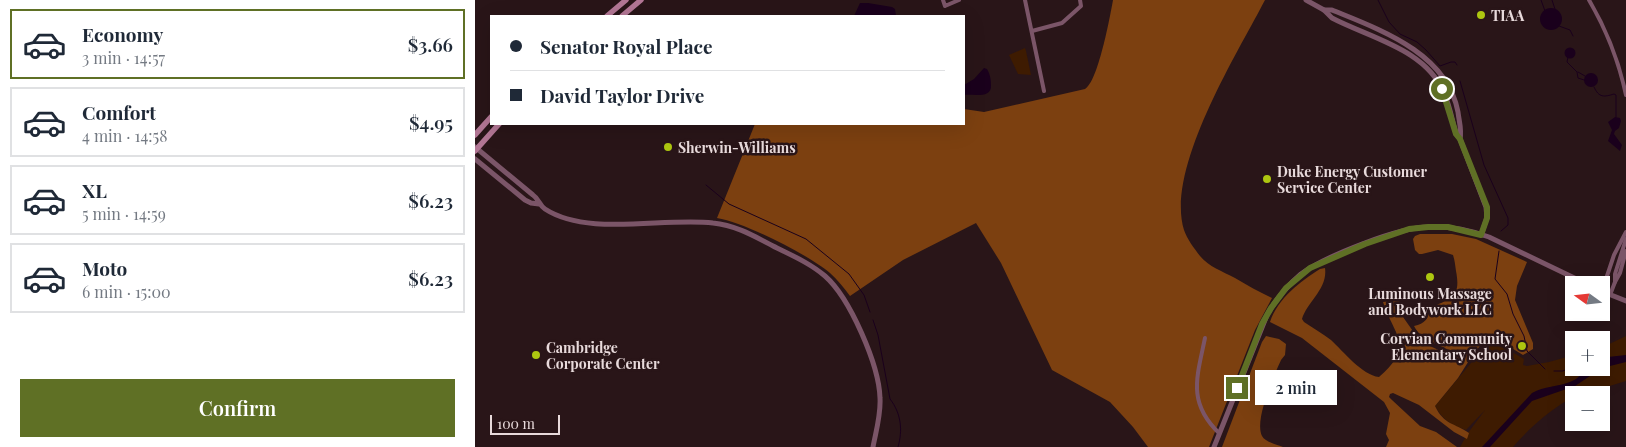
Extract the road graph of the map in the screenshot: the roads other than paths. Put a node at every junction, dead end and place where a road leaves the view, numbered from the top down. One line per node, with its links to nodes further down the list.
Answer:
1 (626, 0): 10 (main road)
2 (641, 0): 11 (main road)
3 (943, 0): 4 (street)
4 (959, 0)
5 (1025, 0): 12 (street)
6 (1080, 0): 12 (street)
7 (1306, 0): 9 (street)
8 (1589, 0): 14 (street)
9 (1324, 10): 18 (street); 18 (street)
10 (608, 15)
11 (623, 15)
12 (1032, 31): 13 (street)
13 (1044, 91)
14 (1626, 95)
15 (490, 118): 17 (main road)
16 (498, 125): 19 (main road)
17 (475, 135)
18 (1460, 139): 23 (street)
19 (476, 149): 21 (street)
20 (475, 159): 21 (street)
21 (539, 204): 33 (street)
22 (1626, 232): 27 (street)
23 (1481, 235): 26 (street); 32 (street)
24 (1626, 238): 28 (street)
25 (1626, 251): 28 (street)
26 (1570, 276)
27 (1607, 276)
28 (1615, 282): 29 (street)
29 (1610, 295): 30 (street)
30 (1626, 301)
31 (1205, 338): 32 (street)
32 (1219, 433): 34 (street)
33 (873, 447)
34 (1213, 447)

